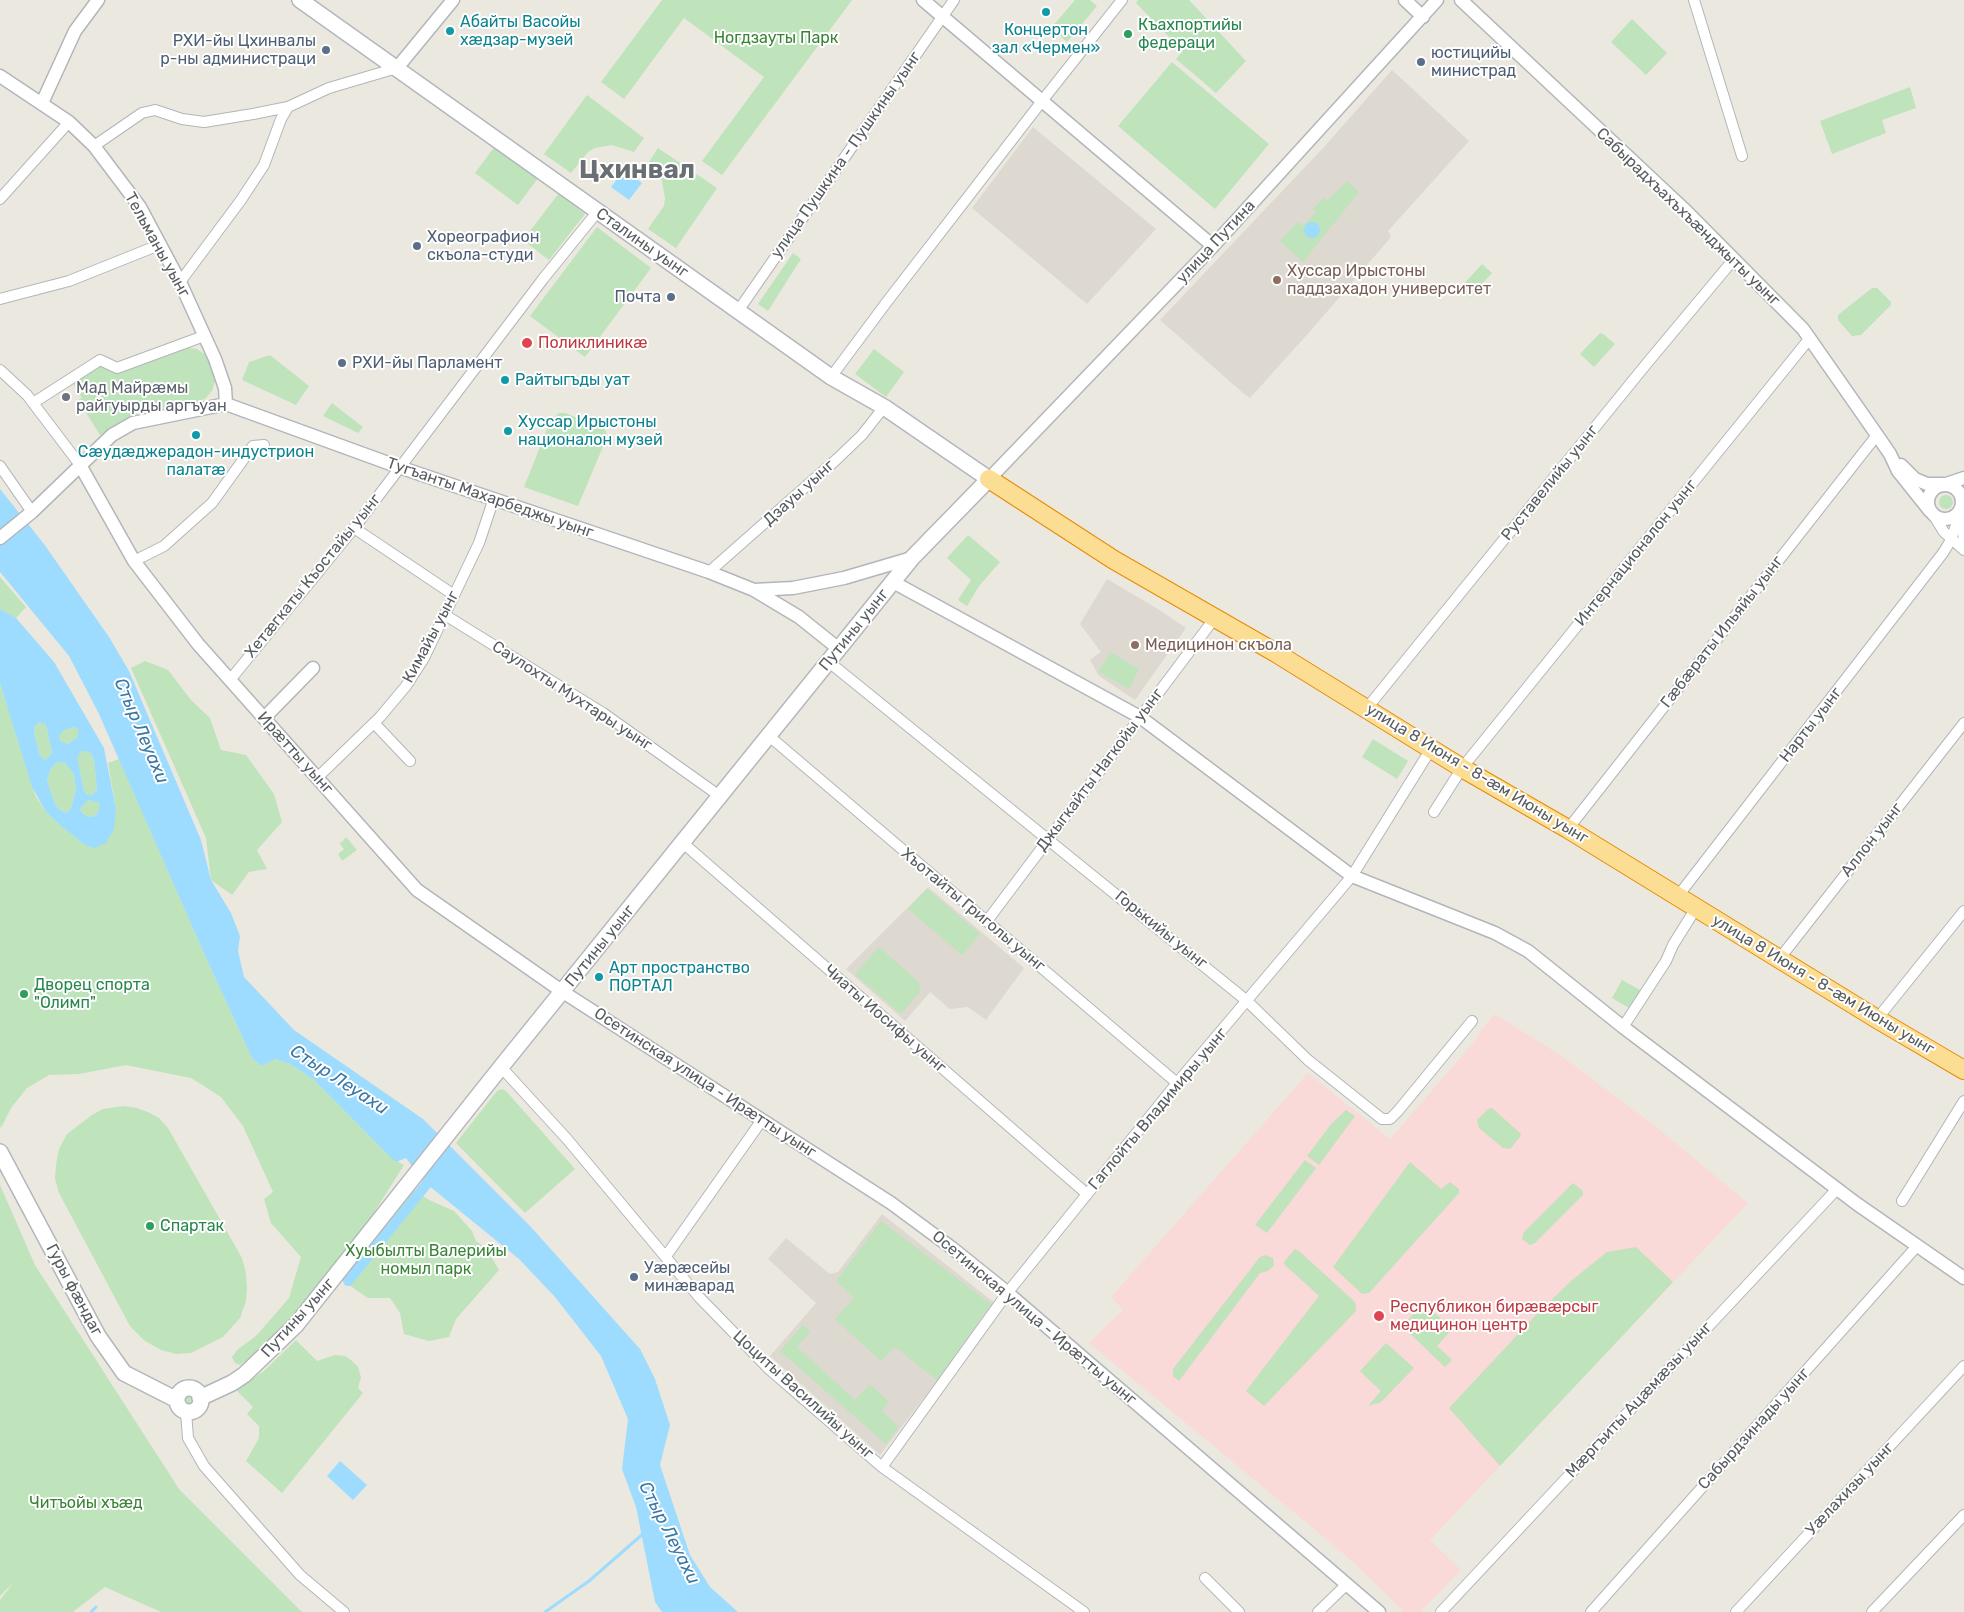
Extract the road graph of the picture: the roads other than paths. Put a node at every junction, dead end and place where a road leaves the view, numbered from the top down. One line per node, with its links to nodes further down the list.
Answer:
1 (98, 0): 16 (street)
2 (300, 0): 13 (main road, Сталины уынг)
3 (453, 0): 13 (street)
4 (923, 0): 11 (street)
5 (954, 0): 11 (street, улица Пушкина - Пушкины уынг)
6 (1122, 0): 15 (street)
7 (1405, 0): 12 (street)
8 (1438, 0): 12 (street, улица Путина)
9 (1461, 0): 25 (street, Сабырадхъахъхъæнджыты уынг)
10 (1694, 0): 20 (street)
11 (942, 16): 15 (street); 28 (street, улица Пушкина - Пушкины уынг)
12 (1423, 17): 24 (street, улица Путина)
13 (397, 68): 17 (street); 22 (main road, Сталины уынг)
14 (0, 76): 16 (street, Тельманы уынг)
15 (1042, 101): 24 (street); 32 (street)
16 (42, 103): 18 (street, Тельманы уынг)
17 (288, 107): 19 (street); 26 (street)
18 (69, 122): 19 (street, Тельманы уынг); 21 (street)
19 (94, 146): 23 (street, Тельманы уынг)
20 (1742, 156)
21 (0, 199)
22 (598, 211): 28 (main road, Сталины уынг); 41 (street, Хетæгкаты Къостайы уынг)
23 (159, 245): 26 (street, Тельманы уынг); 27 (street)
24 (1213, 246): 43 (street, улица Путина)
25 (1734, 259): 30 (street, Сабырадхъахъхъæнджыты уынг); 66 (street, Руставелийы уынг)
26 (180, 282): 29 (street, Тельманы уынг)
27 (0, 299)
28 (738, 311): 32 (main road, Сталины уынг)
29 (204, 336): 33 (street); 34 (street, Тельманы уынг)
30 (1810, 338): 36 (street, Сабырадхъахъхъæнджыты уынг); 74 (street, Интернационалон уынг)
31 (0, 370): 33 (street)
32 (831, 377): 35 (main road, Сталины уынг)
33 (33, 403): 39 (street)
34 (226, 404): 39 (street); 41 (street, Тугъанты Махарбеджы уынг)
35 (884, 408): 43 (main road, Сталины уынг); 56 (street, Дзауы уынг)
36 (1877, 435): 38 (street, Сабырадхъахъхъæнджыты уынг); 78 (street, Гæбæраты Ильяйы уынг)
37 (264, 445): 55 (street)
38 (1890, 454): 44 (street, Сабырадхъахъхъæнджыты уынг); 48 (street, Сабырадхъахъхъæнджыты уынг)
39 (80, 465): 47 (street); 55 (street, Ирæтты уынг)
40 (0, 466): 47 (street)
41 (399, 467): 45 (street, Тугъанты Махарбеджы уынг); 49 (street, Хетæгкаты Къостайы уынг)
42 (1964, 478): 44 (street)
43 (989, 479): 54 (main road, Путины уынг); 61 (highway, улица 8 Июня - 8-ӕм Июны уынг)
44 (1946, 484): 46 (street); 48 (street)
45 (494, 498): 56 (street, Тугъанты Махарбеджы уынг); 59 (street, Кимайы уынг)
46 (1963, 508): 48 (street); 50 (street); 52 (street)
47 (32, 512): 51 (street)
48 (1932, 513): 50 (street)
49 (354, 528): 59 (street); 65 (street, Хетæгкаты Къостайы уынг)
50 (1948, 536): 53 (street); 82 (street, Нарты уынг)
51 (0, 538)
52 (1964, 543)
53 (1964, 550)
54 (912, 558): 57 (main road, Путины уынг); 58 (street, Тугъанты Махарбеджы уынг)
55 (134, 561): 65 (street, Ирæтты уынг)
56 (709, 572): 58 (street, Тугъанты Махарбеджы уынг)
57 (893, 582): 62 (main road, Путины уынг); 67 (street)
58 (754, 590): 62 (street, Тугъанты Махарбеджы уынг)
59 (454, 595): 60 (street, Кимайы уынг)
60 (445, 615): 69 (street, Кимайы уынг); 76 (street, Саулохты Мухтары уынг)
61 (1214, 619): 66 (highway, улица 8 Июня - 8-ӕм Июны уынг); 67 (street, Джыгкайты Нагкойы уынг)
62 (839, 649): 63 (main road, Путины уынг)
63 (829, 662): 71 (main road, Путины уынг); 79 (street, Горькийы уынг)
64 (313, 668): 68 (street)
65 (230, 680): 68 (street, Ирæтты уынг)
66 (1367, 708): 72 (highway, улица 8 Июня - 8-ӕм Июны уынг)
67 (1140, 716): 79 (street, Джыгкайты Нагкойы уынг); 81 (street)
68 (264, 718): 75 (street, Ирæтты уынг)
69 (374, 723): 73 (street); 75 (street, Кимайы уынг)
70 (1964, 723): 86 (street, Аллон уынг)
71 (769, 736): 76 (main road, Путины уынг); 85 (street, Хъотайты Григолы уынг)
72 (1431, 749): 74 (highway, улица 8 Июня - 8-ӕм Июны уынг); 81 (street, Гаглойты Владимиры уынг)
73 (410, 761)
74 (1462, 768): 77 (street, Интернационалон уынг); 78 (highway, улица 8 Июня - 8-ӕм Июны уынг)
75 (317, 778): 87 (street, Ирæтты уынг)
76 (721, 797): 80 (main road, Путины уынг)
77 (1434, 812)
78 (1568, 829): 82 (highway, улица 8 Июня - 8-ӕм Июны уынг)
79 (1049, 838): 85 (street, Джыгкайты Нагкойы уынг); 88 (street, Горькийы уынг)
80 (683, 843): 87 (main road, Путины уынг); 99 (street, Чиаты Иосифы уынг)
81 (1352, 876): 88 (street, Гаглойты Владимиры уынг); 91 (street)
82 (1678, 896): 83 (highway, улица 8 Июня - 8-ӕм Июны уынг)
83 (1696, 908): 86 (highway, улица 8 Июня - 8-ӕм Июны уынг); 91 (street)
84 (1964, 911): 89 (street)
85 (987, 922): 94 (street, Хъотайты Григолы уынг)
86 (1780, 958): 89 (highway, улица 8 Июня - 8-ӕм Июны уынг)
87 (563, 992): 92 (main road, Путины уынг); 96 (street, Осетинская улица - Ирæтты уынг)
88 (1247, 1002): 90 (street, Горькийы уынг); 94 (street, Гаглойты Владимиры уынг)
89 (1876, 1019): 93 (highway, улица 8 Июня - 8-ӕм Июны уынг)
90 (1472, 1021)
91 (1623, 1027): 98 (street)
92 (501, 1067): 102 (street, Цоциты Василийы уынг); 106 (main road, Путины уынг)
93 (1964, 1070)
94 (1177, 1083): 99 (street, Гаглойты Владимиры уынг)
95 (1964, 1101): 100 (street)
96 (762, 1120): 102 (street); 104 (street, Осетинская улица - Ирæтты уынг)
97 (0, 1152): 107 (main road, Гуры фӕндаг)
98 (1837, 1189): 101 (street); 117 (street, Мӕргъиты Ацӕмӕзы уынг)
99 (1087, 1194): 104 (street, Гаглойты Владимиры уынг)
100 (1902, 1201)
101 (1917, 1246): 103 (street); 118 (street, Сабырдзинады уынг)
102 (666, 1256): 108 (street, Цоциты Василийы уынг)
103 (1964, 1278)
104 (1008, 1292): 108 (street, Гаглойты Владимиры уынг); 111 (street, Осетинская улица - Ирæтты уынг)
105 (1964, 1366): 119 (street, Уӕлахизы уынг)
106 (200, 1398): 107 (main road); 107 (main road)
107 (181, 1406): 112 (street)
108 (882, 1468): 113 (street, Цоциты Василийы уынг)
109 (1964, 1515): 120 (street)
110 (1205, 1578): 114 (street)
111 (1347, 1584): 115 (street); 116 (street, Осетинская улица - Ирæтты уынг)
112 (344, 1612)
113 (1084, 1612)
114 (1239, 1612)
115 (1318, 1612)
116 (1379, 1612)
117 (1441, 1612)
118 (1591, 1612)
119 (1736, 1612)
120 (1872, 1612)

